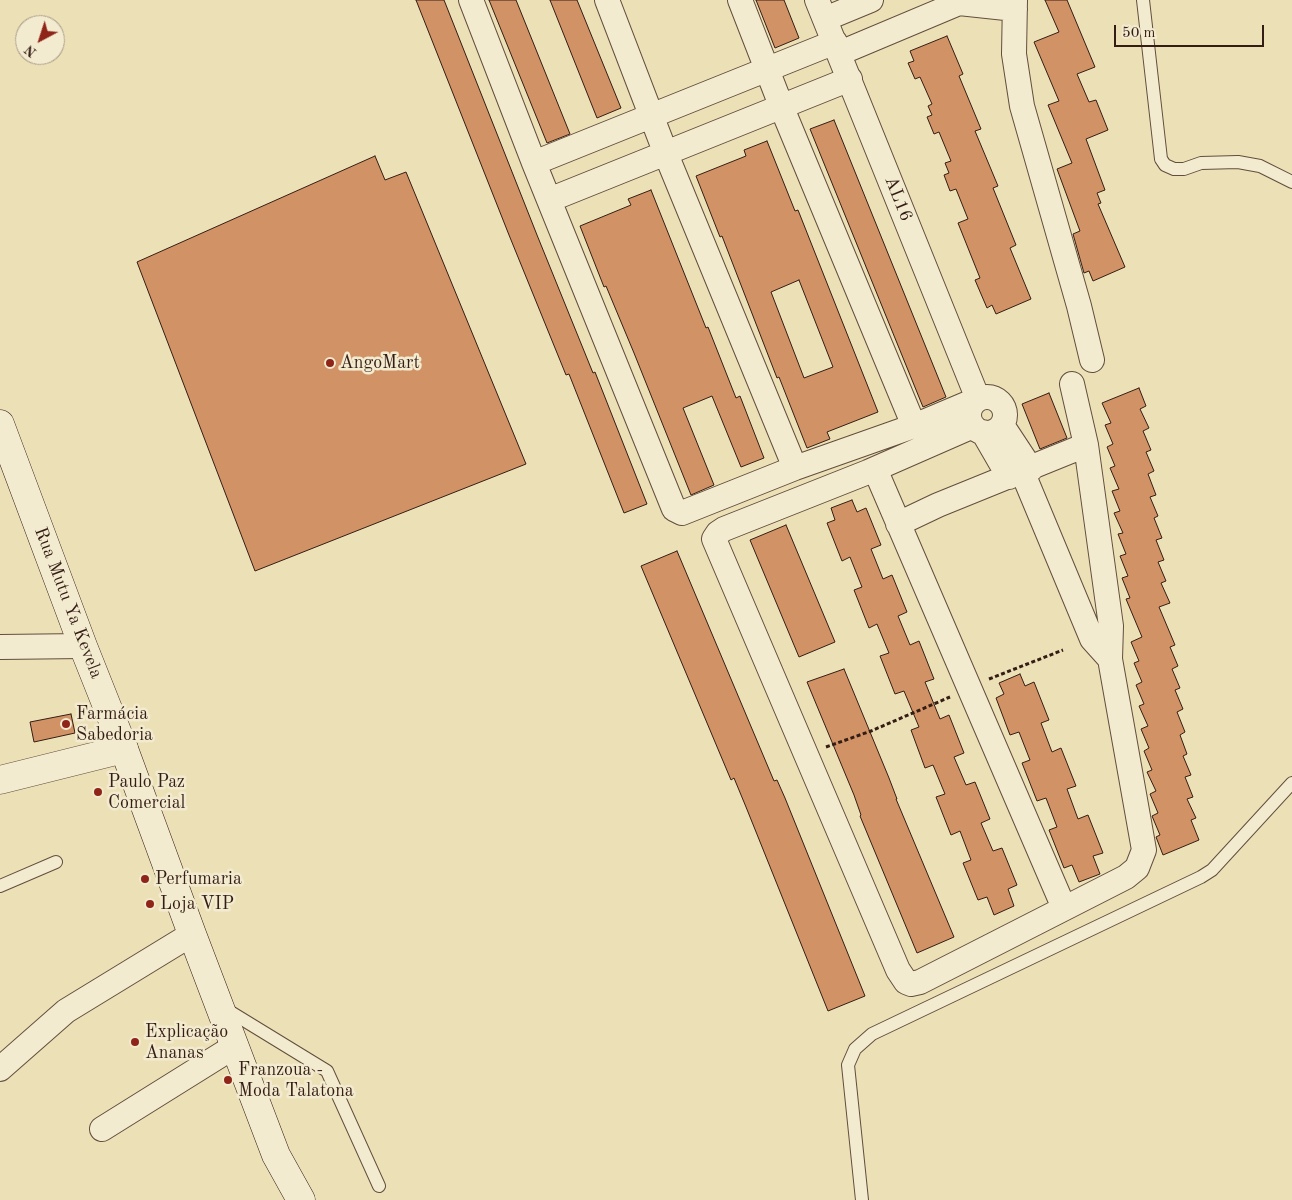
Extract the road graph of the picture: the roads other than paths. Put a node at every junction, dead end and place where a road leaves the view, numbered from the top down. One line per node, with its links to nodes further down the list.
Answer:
1 (472, 0): 15 (street)
2 (607, 0): 13 (street)
3 (740, 0): 10 (street)
4 (871, 0): 8 (street)
5 (1143, 0): 16 (lane)
6 (954, 2): 7 (street); 9 (street)
7 (1015, 4): 18 (street)
8 (821, 10): 9 (street, AL16)
9 (837, 48): 10 (street); 11 (street, AL16)
10 (767, 70): 12 (street); 13 (street)
11 (850, 79): 12 (street); 20 (street, AL16)
12 (782, 108): 14 (street); 22 (street)
13 (652, 117): 14 (street); 15 (street)
14 (666, 154): 17 (street); 25 (street)
15 (534, 163): 17 (street)
16 (1292, 182)
17 (549, 200): 25 (street)
18 (1092, 360)
19 (1072, 384): 24 (street)
20 (978, 399): 22 (street); 23 (street); 23 (street)
21 (0, 424): 29 (main road, Rua Mutu Ya Kevela)
22 (914, 426): 25 (street)
23 (986, 428): 26 (street); 27 (street)
24 (1086, 445): 27 (street); 31 (street)
25 (795, 468)
26 (875, 469): 28 (street); 37 (street)
27 (1021, 472): 28 (street); 31 (street)
28 (898, 524): 37 (street)
29 (83, 646): 30 (street); 32 (main road, Rua Mutu Ya Kevela)
30 (0, 647)
31 (1110, 659): 37 (street)
32 (124, 749): 33 (main road); 38 (main road, Rua Mutu Ya Kevela)
33 (0, 780)
34 (1292, 783): 45 (lane)
35 (56, 862): 36 (lane)
36 (0, 886)
37 (1064, 908)
38 (192, 934): 39 (main road, Rua Mutu Ya Kevela); 41 (street)
39 (220, 1005): 40 (main road, Rua Mutu Ya Kevela); 43 (lane)
40 (236, 1046): 42 (street); 44 (main road, Rua Mutu Ya Kevela)
41 (0, 1069)
42 (102, 1130)
43 (379, 1186)
44 (300, 1200)
45 (862, 1200)

